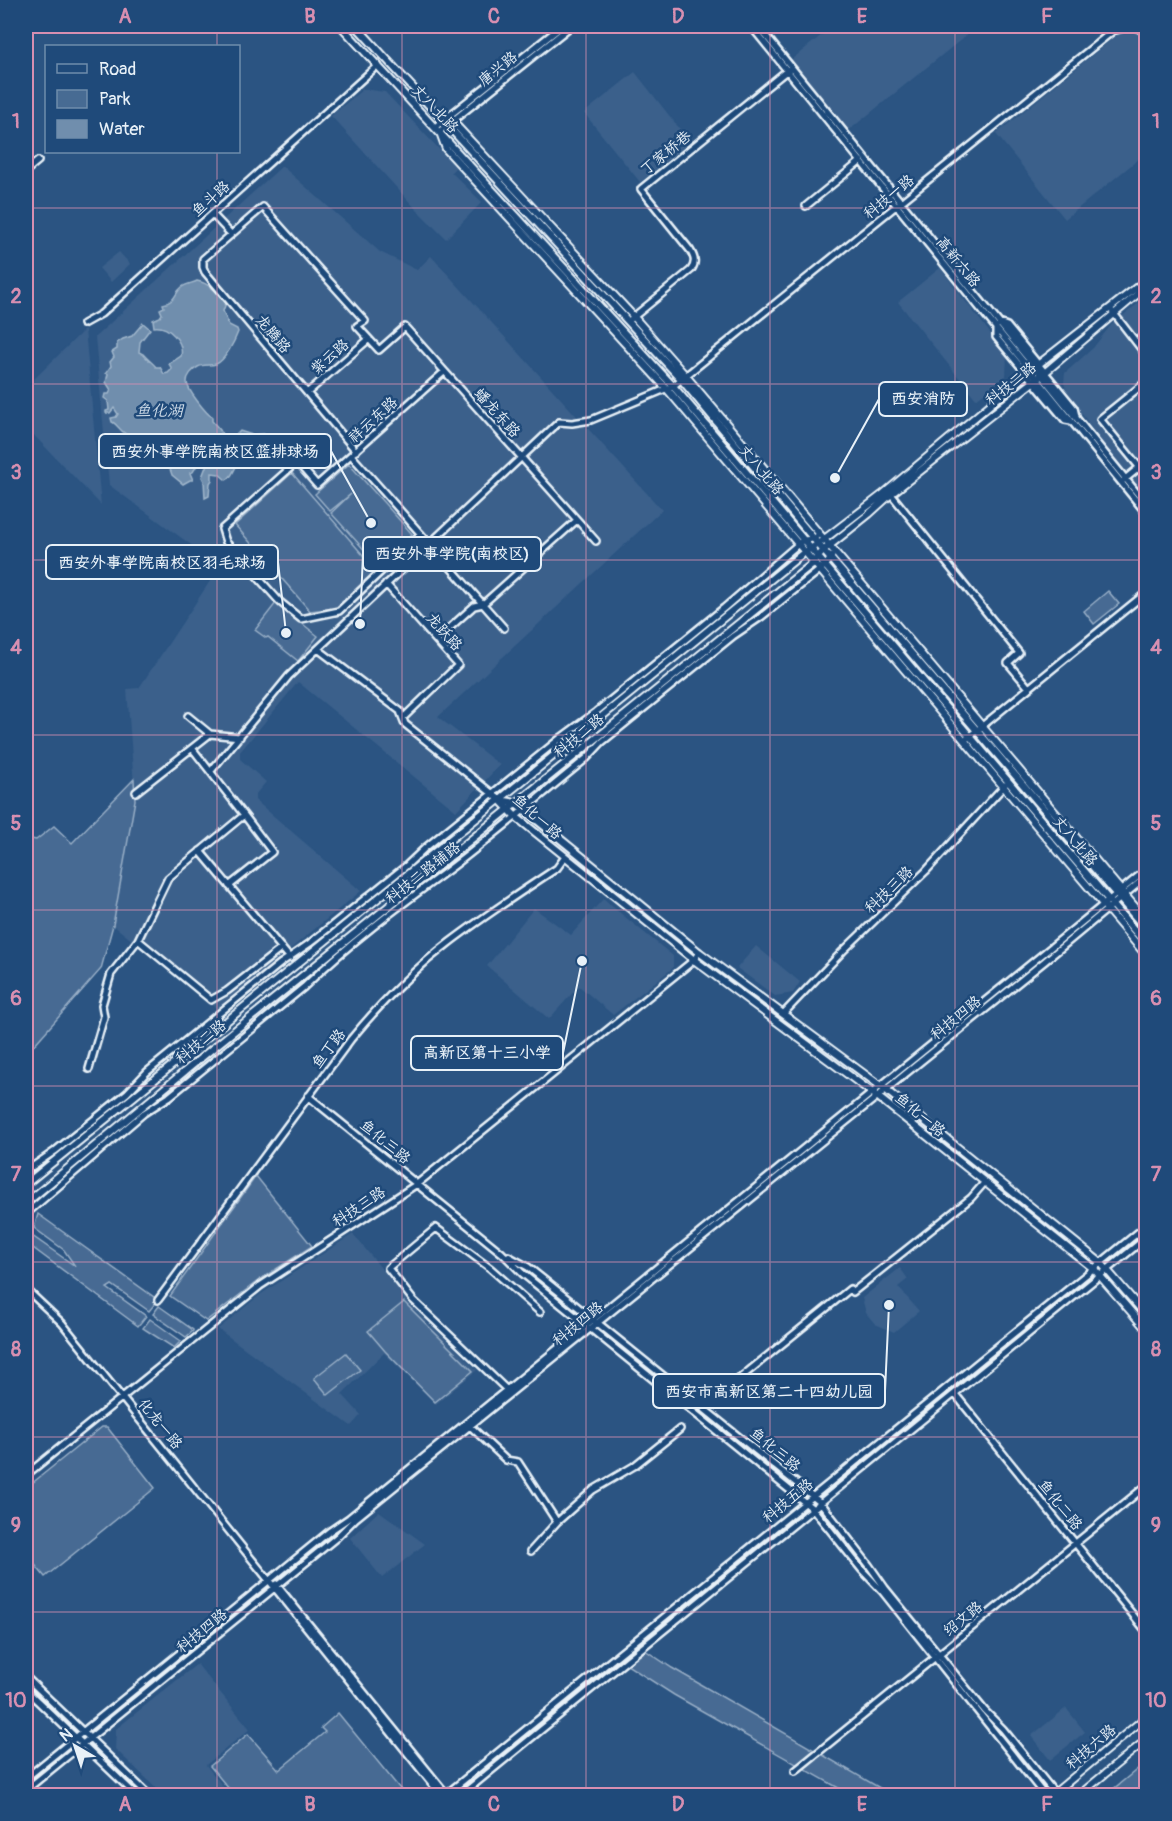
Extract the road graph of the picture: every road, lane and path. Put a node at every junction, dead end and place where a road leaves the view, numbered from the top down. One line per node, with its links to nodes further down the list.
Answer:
1 (341, 26): 10 (main road, 丈八北路)
2 (356, 26): 12 (main road, 丈八北路)
3 (562, 26): 12 (street, 唐兴路)
4 (571, 26): 12 (street, 唐兴路)
5 (751, 26): 11 (street, 高新六路)
6 (758, 26): 11 (street, 高新六路)
7 (1117, 26): 8 (street, 科技一路)
8 (1112, 32): 9 (street); 17 (street, 科技一路)
9 (1146, 35)
10 (378, 65): 13 (main road, 丈八北路); 19 (street, 鱼斗路)
11 (789, 68): 14 (street, 高新六路); 17 (street, 高新六路); 24 (street, 丁家桥巷)
12 (448, 122): 13 (street, 唐兴路); 24 (main road, 丈八北路)
13 (437, 129): 34 (main road, 丈八北路)
14 (861, 160): 17 (street, 高新六路); 18 (street)
15 (38, 161): 16 (street)
16 (26, 171)
17 (899, 204): 26 (street, 高新六路); 32 (street, 科技一路)
18 (806, 206)
19 (212, 214): 20 (street); 25 (street, 鱼斗路)
20 (231, 234): 27 (street, 龙腾路); 35 (street, 龙腾路)
21 (1146, 280): 23 (main road, 科技二路)
22 (1146, 287): 23 (main road, 科技二路)
23 (1112, 311): 28 (street); 29 (main road, 科技二路); 31 (main road, 科技二路)
24 (631, 319): 32 (main road, 丈八北路)
25 (83, 324)
26 (998, 325): 29 (street, 高新六路); 29 (street)
27 (369, 339): 30 (street, 蟠龙东路); 35 (street, 紫云路)
28 (1146, 355)
29 (1033, 369): 31 (street, 高新六路); 31 (street); 47 (main road, 科技二路)
30 (444, 372): 37 (street, 祥云东路); 38 (street, 蟠龙东路)
31 (1039, 377): 36 (street, 高新六路); 36 (street); 42 (main road, 科技二路)
32 (684, 378): 34 (street, 科技一路); 47 (main road, 丈八北路)
33 (1146, 382): 40 (street)
34 (670, 387): 38 (street, 科技一路); 49 (main road, 丈八北路)
35 (307, 393): 37 (street, 龙腾路)
36 (1074, 420): 41 (street, 高新六路)
37 (354, 453): 46 (street, 龙腾路); 46 (street, 祥云东路)
38 (521, 458): 45 (street, 蟠龙东路); 50 (street, 科技一路)
39 (1146, 462): 40 (street)
40 (1140, 468): 41 (street)
41 (1124, 481): 43 (street, 高新六路); 44 (street, 高新六路)
42 (891, 494): 51 (main road, 科技二路); 63 (street)
43 (1146, 504)
44 (1146, 513)
45 (577, 520): 48 (street, 蟠龙东路); 59 (street)
46 (421, 534): 50 (street, 龙腾路)
47 (818, 539): 49 (street); 51 (main road); 52 (main road, 科技二路); 53 (main road, 丈八北路)
48 (596, 541)
49 (801, 542): 52 (main road, 丈八北路); 74 (street, 科技二路辅路)
50 (429, 544): 57 (street, 科技一路); 59 (street, 龙腾路)
51 (830, 546): 53 (main road, 科技二路); 54 (main road)
52 (808, 550): 55 (main road, 丈八北路); 75 (main road, 科技二路)
53 (824, 550): 54 (main road, 丈八北路); 55 (main road, 科技二路)
54 (833, 555): 56 (street, 科技二路辅路); 66 (main road, 丈八北路)
55 (817, 560): 56 (main road, 丈八北路); 76 (main road, 科技二路)
56 (823, 567): 69 (main road, 丈八北路); 78 (street, 科技二路辅路)
57 (386, 584): 61 (street, 龙跃路); 62 (street, 科技一路)
58 (1146, 593): 63 (street)
59 (483, 604): 60 (street, 龙腾路); 61 (street)
60 (504, 628)
61 (435, 640): 65 (street, 龙跃路)
62 (318, 649): 65 (street); 68 (street, 科技一路)
63 (1029, 688): 66 (street)
64 (188, 716): 67 (street)
65 (403, 718): 74 (street)
66 (980, 728): 69 (street); 86 (main road, 丈八北路)
67 (210, 734): 68 (street); 70 (street)
68 (240, 737): 71 (street, 科技一路)
69 (967, 738): 72 (main road, 丈八北路)
70 (192, 748): 71 (street); 73 (street)
71 (211, 771): 79 (street)
72 (1006, 784): 87 (main road, 丈八北路); 97 (street, 科技三路)
73 (136, 792)
74 (492, 793): 75 (street); 95 (street, 科技二路辅路)
75 (499, 800): 76 (main road, 鱼化一路); 77 (main road, 鱼化一路); 105 (main road, 科技二路)
76 (516, 803): 77 (main road, 科技二路); 78 (main road, 鱼化一路)
77 (507, 809): 80 (main road, 鱼化一路); 106 (main road, 科技二路)
78 (523, 809): 80 (street, 科技二路辅路); 93 (main road, 鱼化一路)
79 (244, 815): 81 (street); 85 (street)
80 (515, 816): 82 (main road, 鱼化一路); 107 (street, 科技二路辅路)
81 (200, 851): 85 (street); 90 (street)
82 (565, 857): 96 (main road, 鱼化一路); 101 (street, 鱼丁路)
83 (1146, 870): 86 (street, 科技四路)
84 (1146, 877): 86 (street, 科技四路)
85 (229, 886): 92 (street)
86 (1121, 895): 87 (street, 科技四路); 88 (main road); 89 (main road, 丈八北路)
87 (1109, 905): 91 (main road, 丈八北路); 94 (main road); 99 (street, 科技四路)
88 (1146, 920)
89 (1146, 929)
90 (138, 940): 92 (street); 98 (street)
91 (1146, 944)
92 (282, 948): 95 (street)
93 (699, 952): 96 (street, 科技三路); 97 (main road, 鱼化一路)
94 (1146, 955)
95 (290, 958): 102 (street, 科技二路辅路)
96 (694, 960): 100 (main road, 鱼化一路); 104 (street, 科技三路)
97 (783, 1014): 99 (main road, 鱼化一路)
98 (89, 1069)
99 (883, 1088): 100 (street, 科技四路); 112 (main road, 鱼化一路)
100 (875, 1095): 103 (main road, 鱼化一路); 120 (street, 科技四路)
101 (308, 1096): 104 (street, 鱼化三路); 117 (street, 鱼丁路)
102 (26, 1171)
103 (985, 1182): 113 (main road, 鱼化一路); 124 (street)
104 (417, 1184): 111 (street, 鱼化三路); 126 (street, 科技三路)
105 (26, 1185)
106 (26, 1203)
107 (26, 1214)
108 (1146, 1226): 109 (street, 科技五路)
109 (1138, 1233): 110 (street); 112 (street, 科技五路)
110 (1145, 1239): 114 (street, 科技五路)
111 (502, 1252): 120 (street, 鱼化三路); 121 (street, 鱼化三路)
112 (1101, 1263): 113 (street, 科技五路); 114 (main road, 鱼化一路)
113 (1094, 1269): 115 (main road, 鱼化一路); 129 (street, 科技五路)
114 (1108, 1270): 115 (street, 科技五路); 119 (main road, 鱼化一路)
115 (1100, 1276): 122 (main road, 鱼化一路); 125 (street, 科技五路)
116 (26, 1289): 126 (street, 化龙一路)
117 (158, 1300)
118 (540, 1312): 123 (street)
119 (1146, 1315)
120 (596, 1321): 121 (street, 科技四路); 133 (street, 鱼化三路)
121 (590, 1327): 123 (street, 科技四路); 127 (street, 科技四路); 134 (street, 鱼化三路)
122 (1146, 1329)
123 (507, 1390): 142 (street, 科技四路)
124 (724, 1390)
125 (955, 1394): 131 (street, 科技五路); 140 (street, 鱼化二路)
126 (122, 1397): 130 (street, 科技三路); 144 (street, 化龙一路)
127 (470, 1426): 137 (street); 143 (street, 科技四路)
128 (680, 1429): 137 (street)
129 (849, 1467): 131 (street); 133 (street, 科技五路)
130 (26, 1475)
131 (855, 1475): 135 (street, 科技五路)
132 (1146, 1486): 140 (street, 绍文路)
133 (813, 1497): 134 (street, 科技五路); 135 (street, 鱼化三路)
134 (806, 1502): 136 (street, 鱼化三路); 138 (street, 科技五路)
135 (821, 1503): 136 (street, 科技五路); 149 (street, 鱼化三路)
136 (813, 1509): 139 (street, 科技五路); 149 (street, 鱼化三路)
137 (557, 1522): 141 (street)
138 (768, 1533): 139 (street); 165 (street, 科技五路)
139 (774, 1541): 169 (street, 科技五路)
140 (1076, 1544): 148 (street, 鱼化二路); 149 (street, 绍文路)
141 (531, 1551)
142 (289, 1564): 143 (street); 144 (street, 科技四路)
143 (294, 1571): 145 (street, 科技四路)
144 (270, 1580): 145 (street, 化龙一路); 146 (street, 科技四路)
145 (276, 1586): 147 (street, 科技四路); 165 (street, 化龙一路)
146 (242, 1602): 147 (street); 152 (street, 科技四路)
147 (248, 1609): 154 (street, 科技四路)
148 (1146, 1631)
149 (937, 1656): 162 (street, 绍文路); 166 (street, 鱼化三路); 170 (street, 鱼化三路)
150 (26, 1677): 155 (street)
151 (26, 1690): 156 (street)
152 (102, 1716): 154 (street); 155 (street, 科技四路)
153 (1146, 1717): 166 (main road, 科技六路)
154 (108, 1723): 157 (street, 科技四路)
155 (83, 1731): 156 (street, 科技四路); 157 (street)
156 (75, 1738): 159 (street); 160 (street, 科技四路)
157 (90, 1738): 159 (street, 科技四路); 168 (street)
158 (1146, 1740): 171 (main road, 科技六路)
159 (83, 1743): 161 (street, 科技四路); 167 (street)
160 (58, 1752): 161 (street); 163 (street, 科技四路)
161 (63, 1759): 164 (street, 科技四路)
162 (795, 1771)
163 (26, 1778)
164 (26, 1790)
165 (445, 1795)
166 (1054, 1795)
167 (137, 1796)
168 (150, 1796)
169 (460, 1796)
170 (1045, 1796)
171 (1078, 1796)

